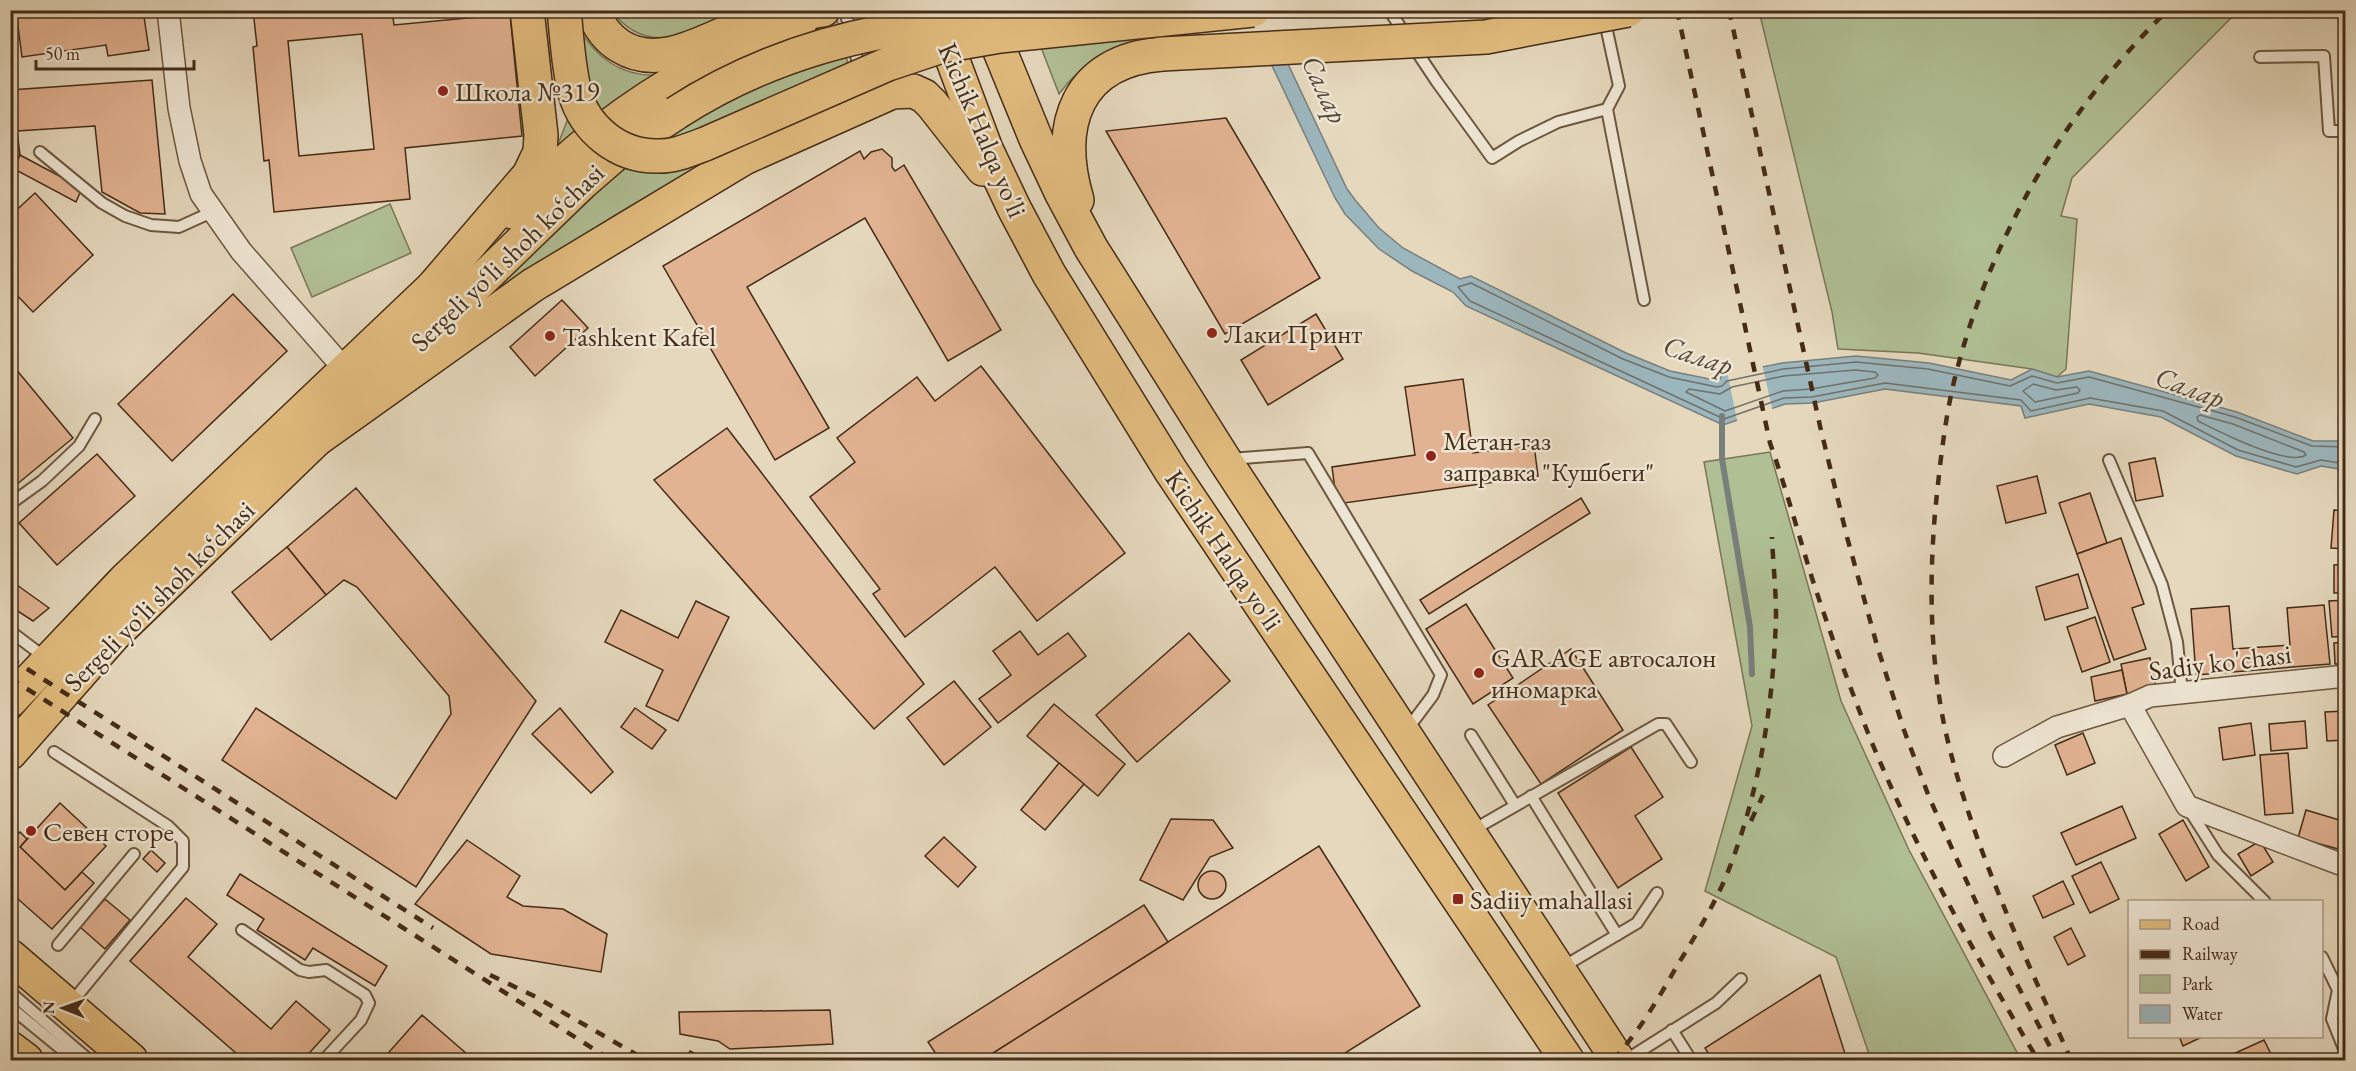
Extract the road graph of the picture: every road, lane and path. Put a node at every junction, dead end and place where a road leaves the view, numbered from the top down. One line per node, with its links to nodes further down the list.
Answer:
1 (168, 10): 22 (street)
2 (527, 10): 24 (main road)
3 (564, 10): 11 (main road, bridge)
4 (592, 10): 5 (main road)
5 (823, 10)
6 (838, 10): 17 (main road, Sergeli yo‘li shoh ko‘chasi)
7 (845, 10): 16 (lane)
8 (934, 10): 21 (main road, Kichik Halqa yo'li)
9 (983, 10): 23 (main road, Kichik Halqa yo'li)
10 (1138, 10): 17 (main road, Sergeli yo‘li shoh ko‘chasi, bridge)
11 (1253, 10)
12 (1389, 10): 18 (lane)
13 (1602, 10): 18 (lane)
14 (1628, 10): 23 (main road, bridge)
15 (2260, 57): 19 (lane)
16 (861, 95): 21 (main road); 28 (main road)
17 (670, 100): 24 (main road, Sergeli yo‘li shoh ko‘chasi); 26 (main road, Sergeli yo‘li shoh ko‘chasi)
18 (1607, 109): 25 (lane)
19 (2346, 130)
20 (40, 152): 22 (lane)
21 (1014, 208): 50 (main road, Kichik Halqa yo'li)
22 (212, 212): 26 (street)
23 (1091, 248): 29 (main road, Kichik Halqa yo'li)
24 (433, 287): 26 (main road, Sergeli yo‘li shoh ko‘chasi)
25 (1644, 300)
26 (355, 381): 28 (main road, Sergeli yo‘li shoh ko‘chasi); 33 (main road, Sergeli yo‘li shoh ko‘chasi)
27 (95, 419): 31 (lane)
28 (317, 439): 33 (main road, Sergeli yo‘li shoh ko‘chasi)
29 (1224, 459): 39 (main road, Kichik Halqa yo'li); 39 (lane)
30 (2109, 460): 35 (lane)
31 (10, 504)
32 (10, 631): 33 (lane)
33 (61, 669): 36 (main road, Sergeli yo‘li shoh ko‘chasi); 38 (main road, Sergeli yo‘li shoh ko‘chasi)
34 (2346, 676): 35 (street, Sadiy ko'chasi)
35 (2182, 693): 37 (street, Sadiy ko'chasi)
36 (14, 698): 38 (main road)
37 (2130, 705): 43 (street, Sadiy ko'chasi); 47 (street)
38 (43, 715): 42 (main road, Sergeli yo‘li shoh ko‘chasi)
39 (1404, 734): 48 (main road, Kichik Halqa yo'li)
40 (1471, 735): 46 (lane)
41 (54, 752): 62 (lane)
42 (10, 753)
43 (2004, 756)
44 (1691, 762): 45 (lane)
45 (1531, 796): 46 (lane); 55 (lane)
46 (1515, 805): 48 (lane)
47 (2187, 806): 51 (street); 53 (lane)
48 (1468, 832): 50 (main road); 59 (main road, Kichik Halqa yo'li)
49 (134, 854): 56 (lane)
50 (1430, 857): 72 (main road, Kichik Halqa yo'li)
51 (2346, 863)
52 (1657, 893): 55 (lane)
53 (2263, 900)
54 (242, 930): 71 (lane)
55 (1617, 935): 59 (lane)
56 (58, 945)
57 (10, 956): 62 (main road)
58 (2323, 959): 66 (lane)
59 (1558, 970): 73 (main road, Kichik Halqa yo'li)
60 (1741, 979): 64 (lane)
61 (10, 992): 69 (lane)
62 (68, 1006): 70 (main road)
63 (10, 1007): 68 (lane)
64 (1672, 1030): 74 (lane); 75 (lane)
65 (10, 1048): 67 (main road)
66 (2346, 1054)
67 (26, 1060)
68 (75, 1060)
69 (89, 1060)
70 (131, 1060)
71 (324, 1060)
72 (1567, 1060)
73 (1618, 1060)
74 (1626, 1060)
75 (1691, 1060)

